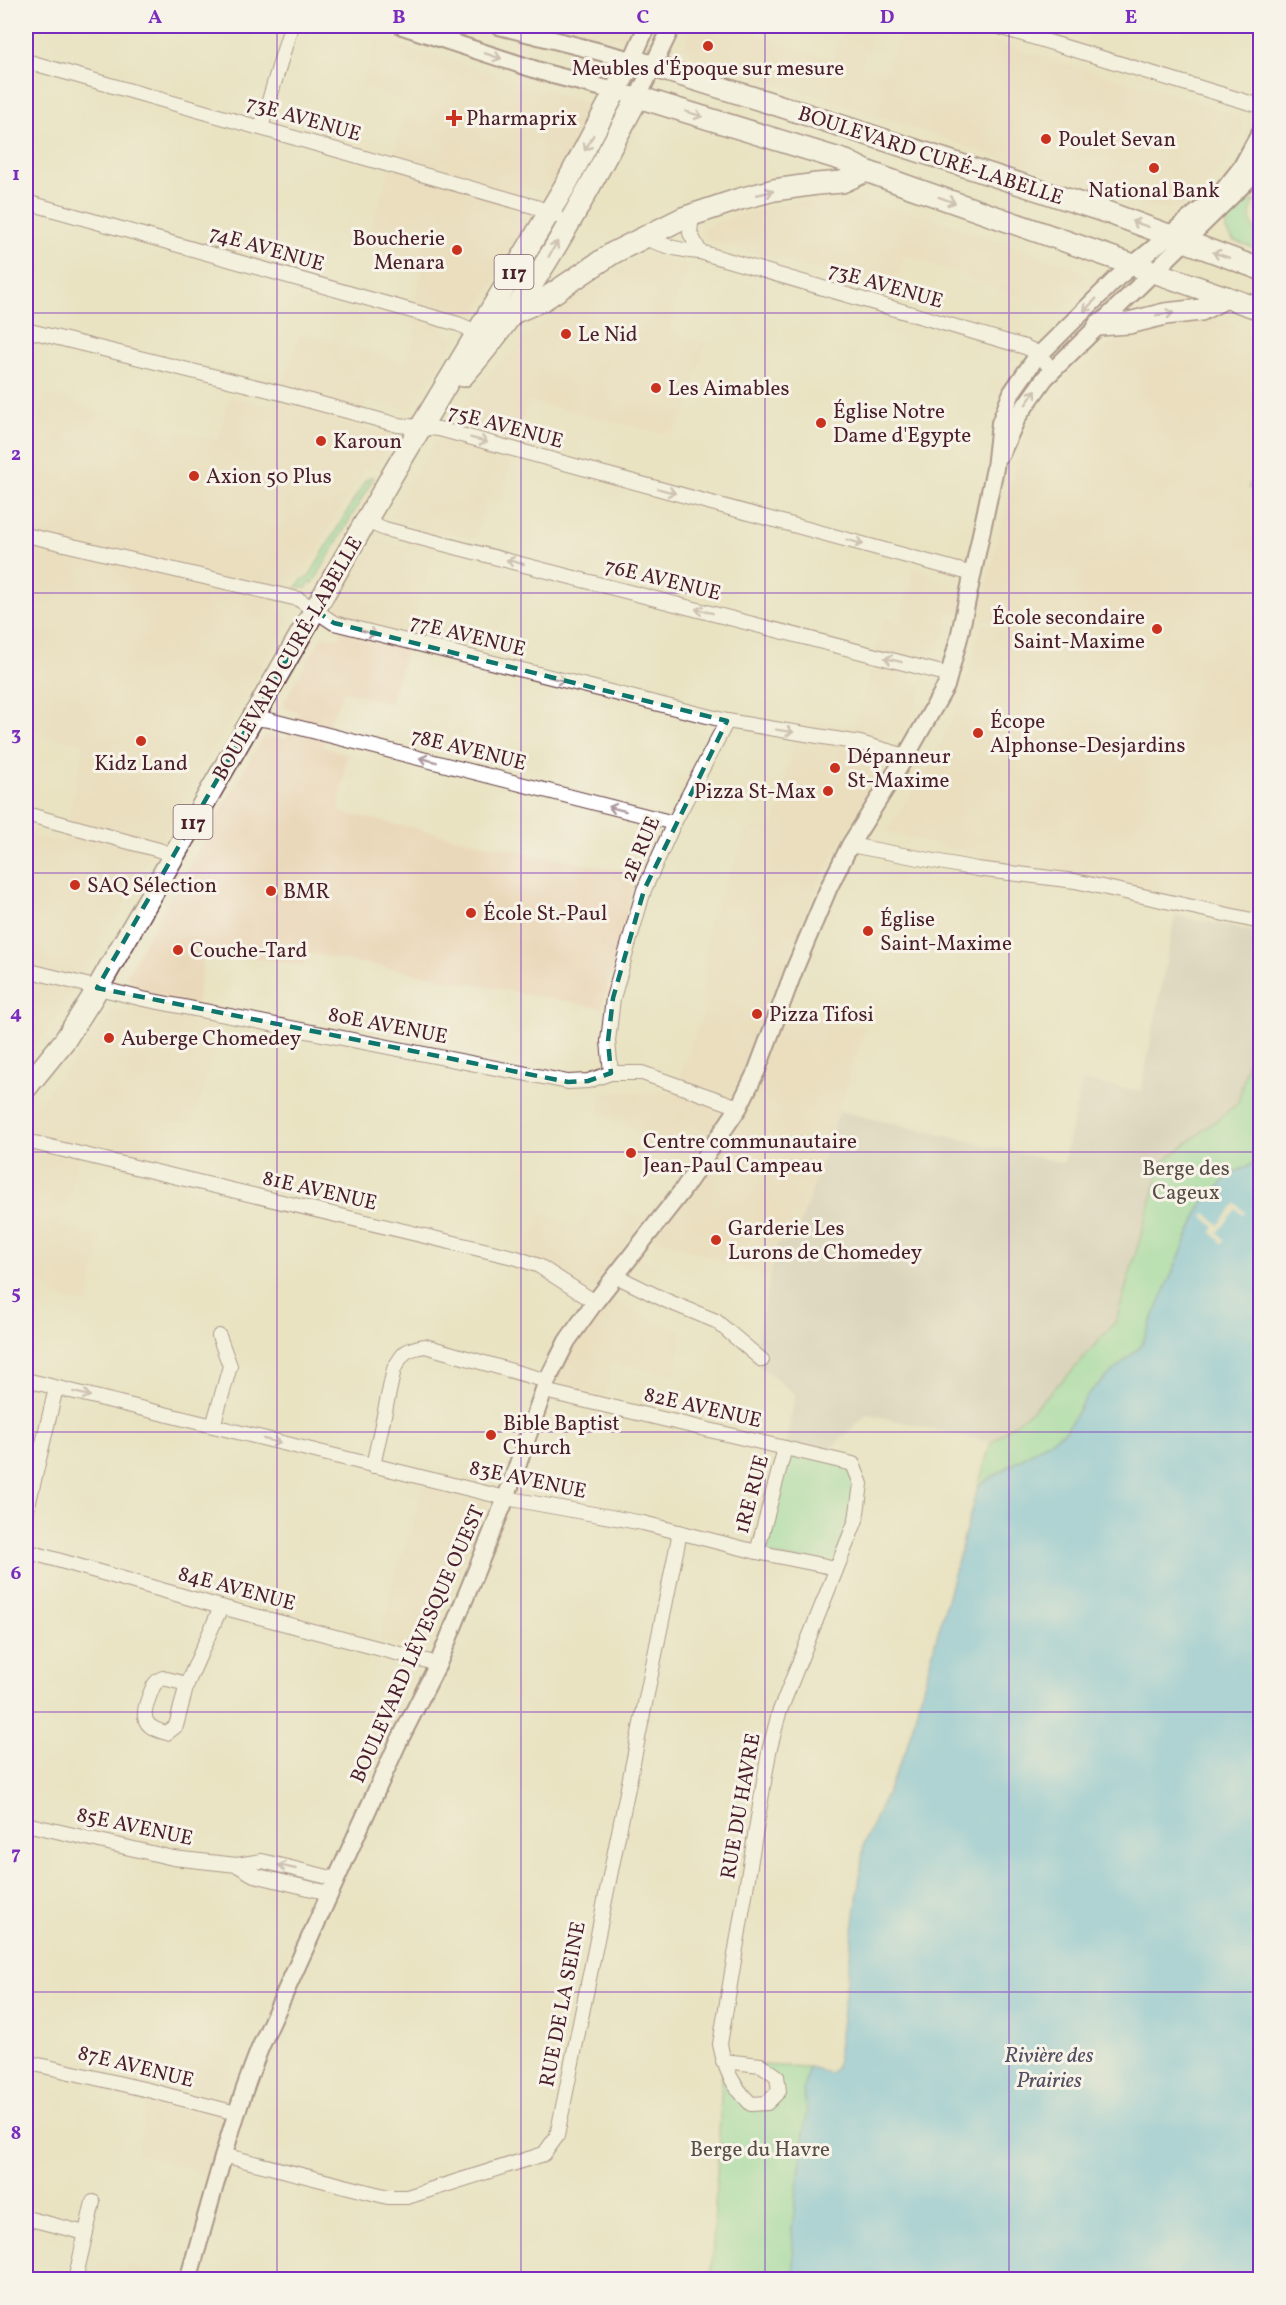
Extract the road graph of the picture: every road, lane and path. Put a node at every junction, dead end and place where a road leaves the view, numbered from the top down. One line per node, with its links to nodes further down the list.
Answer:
1 (291, 26): 13 (street)
2 (402, 26): 10 (street, one-way to 10)
3 (499, 26): 8 (street)
4 (647, 26): 8 (street)
5 (672, 26): 9 (street)
6 (996, 26): 12 (street)
7 (26, 60): 13 (street, 73E AVENUE)
8 (632, 60): 9 (main road, BOULEVARD CURÉ-LABELLE); 10 (main road, BOULEVARD CURÉ-LABELLE / 117)
9 (654, 68): 11 (street); 22 (main road, BOULEVARD CURÉ-LABELLE, one-way to 9)
10 (616, 92): 11 (street, BOULEVARD CURÉ-LABELLE); 18 (main road, BOULEVARD CURÉ-LABELLE / 117, one-way to 18)
11 (638, 97): 15 (main road, BOULEVARD CURÉ-LABELLE, one-way to 15); 20 (main road, BOULEVARD CURÉ-LABELLE)
12 (1260, 106)
13 (261, 128): 18 (street, 73E AVENUE)
14 (1260, 133): 22 (street, BOULEVARD LÉVESQUE OUEST)
15 (866, 171): 19 (main road, one-way to 15); 24 (main road, BOULEVARD CURÉ-LABELLE, one-way to 24)
16 (1258, 174): 22 (street, BOULEVARD LÉVESQUE OUEST)
17 (26, 202): 32 (street, 74E AVENUE)
18 (549, 212): 20 (street, 73E AVENUE); 32 (main road, BOULEVARD CURÉ-LABELLE / 117)
19 (692, 215): 21 (main road); 23 (street)
20 (568, 222): 29 (main road, BOULEVARD CURÉ-LABELLE, one-way to 20)
21 (642, 237): 23 (street, 73E AVENUE); 29 (main road)
22 (1178, 238): 24 (street, BOULEVARD LÉVESQUE OUEST); 25 (main road, BOULEVARD CURÉ-LABELLE, one-way to 22); 26 (street, BOULEVARD LÉVESQUE OUEST)
23 (700, 252): 33 (street, 73E AVENUE)
24 (1133, 265): 26 (main road, BOULEVARD CURÉ-LABELLE); 33 (street, BOULEVARD LÉVESQUE OUEST, one-way to 33)
25 (1260, 269)
26 (1154, 272): 27 (main road, BOULEVARD CURÉ-LABELLE); 30 (street, BOULEVARD LÉVESQUE OUEST)
27 (1226, 297): 28 (main road, BOULEVARD CURÉ-LABELLE); 30 (main road, one-way to 27)
28 (1260, 309)
29 (515, 312): 32 (main road, BOULEVARD CURÉ-LABELLE / 117)
30 (1099, 325): 34 (street, BOULEVARD LÉVESQUE OUEST)
31 (26, 330): 35 (street, 75E AVENUE)
32 (486, 336): 35 (main road, BOULEVARD CURÉ-LABELLE / 117)
33 (1040, 354): 34 (street); 36 (street, BOULEVARD LÉVESQUE OUEST)
34 (1052, 371): 36 (street, BOULEVARD LÉVESQUE OUEST, one-way to 34)
35 (427, 418): 37 (main road, BOULEVARD CURÉ-LABELLE / 117); 39 (street, 75E AVENUE, one-way to 39)
36 (995, 468): 39 (street, BOULEVARD LÉVESQUE OUEST)
37 (366, 521): 40 (main road, BOULEVARD CURÉ-LABELLE / 117); 41 (street, 76E AVENUE, one-way to 37)
38 (26, 535): 40 (street, 77E AVENUE)
39 (973, 573): 41 (street, BOULEVARD LÉVESQUE OUEST)
40 (315, 610): 42 (main road, BOULEVARD CURÉ-LABELLE / 117); 43 (street, 77E AVENUE, one-way to 43)
41 (950, 675): 44 (street, BOULEVARD LÉVESQUE OUEST)
42 (253, 718): 46 (street, 78E AVENUE, one-way to 42); 48 (main road, BOULEVARD CURÉ-LABELLE / 117)
43 (727, 721): 44 (street, 77E AVENUE, one-way to 44); 46 (street, 2E RUE)
44 (906, 756): 47 (street, BOULEVARD LÉVESQUE OUEST)
45 (26, 814): 48 (street)
46 (674, 823): 52 (street, 2E RUE)
47 (850, 845): 49 (street); 54 (street, BOULEVARD LÉVESQUE OUEST)
48 (173, 856): 51 (main road, BOULEVARD CURÉ-LABELLE / 117)
49 (1256, 921)
50 (26, 970): 51 (street, 80E AVENUE)
51 (97, 988): 52 (street, 80E AVENUE); 53 (main road, BOULEVARD CURÉ-LABELLE / 117)
52 (611, 1073): 54 (street, 80E AVENUE)
53 (26, 1088)
54 (739, 1107): 56 (street, BOULEVARD LÉVESQUE OUEST)
55 (26, 1141): 57 (street, 81E AVENUE)
56 (616, 1275): 57 (street, BOULEVARD LÉVESQUE OUEST); 59 (street)
57 (595, 1302): 61 (street, BOULEVARD LÉVESQUE OUEST)
58 (219, 1336): 63 (street)
59 (762, 1360)
60 (26, 1380): 62 (street, 83E AVENUE)
61 (546, 1386): 64 (street, 82E AVENUE); 66 (street, 82E AVENUE); 67 (street, BOULEVARD LÉVESQUE OUEST)
62 (56, 1388): 63 (street, 83E AVENUE, one-way to 63); 68 (street)
63 (213, 1426): 66 (street, 83E AVENUE, one-way to 66)
64 (785, 1448): 65 (street, 82E AVENUE); 71 (street, 1RE RUE)
65 (852, 1464): 72 (street, RUE DU HAVRE)
66 (373, 1466): 67 (street, 83E AVENUE)
67 (506, 1498): 69 (street, 83E AVENUE); 74 (street, BOULEVARD LÉVESQUE OUEST)
68 (26, 1514)
69 (680, 1532): 71 (street, 83E AVENUE); 81 (street, RUE DE LA SEINE)
70 (26, 1551): 73 (street, 84E AVENUE)
71 (757, 1552): 72 (street, 83E AVENUE)
72 (836, 1568): 78 (street, RUE DU HAVRE)
73 (221, 1606): 74 (street, 84E AVENUE); 75 (street)
74 (438, 1664): 77 (street, BOULEVARD LÉVESQUE OUEST)
75 (187, 1684)
76 (26, 1824): 77 (street, 85E AVENUE)
77 (333, 1886): 80 (street, BOULEVARD LÉVESQUE OUEST)
78 (723, 2061)
79 (26, 2062): 80 (street, 87E AVENUE)
80 (236, 2113): 81 (street, BOULEVARD LÉVESQUE OUEST)
81 (223, 2155): 86 (street, BOULEVARD LÉVESQUE OUEST)
82 (93, 2202): 84 (street)
83 (26, 2218): 84 (street)
84 (85, 2233): 85 (street)
85 (75, 2280)
86 (188, 2280)

